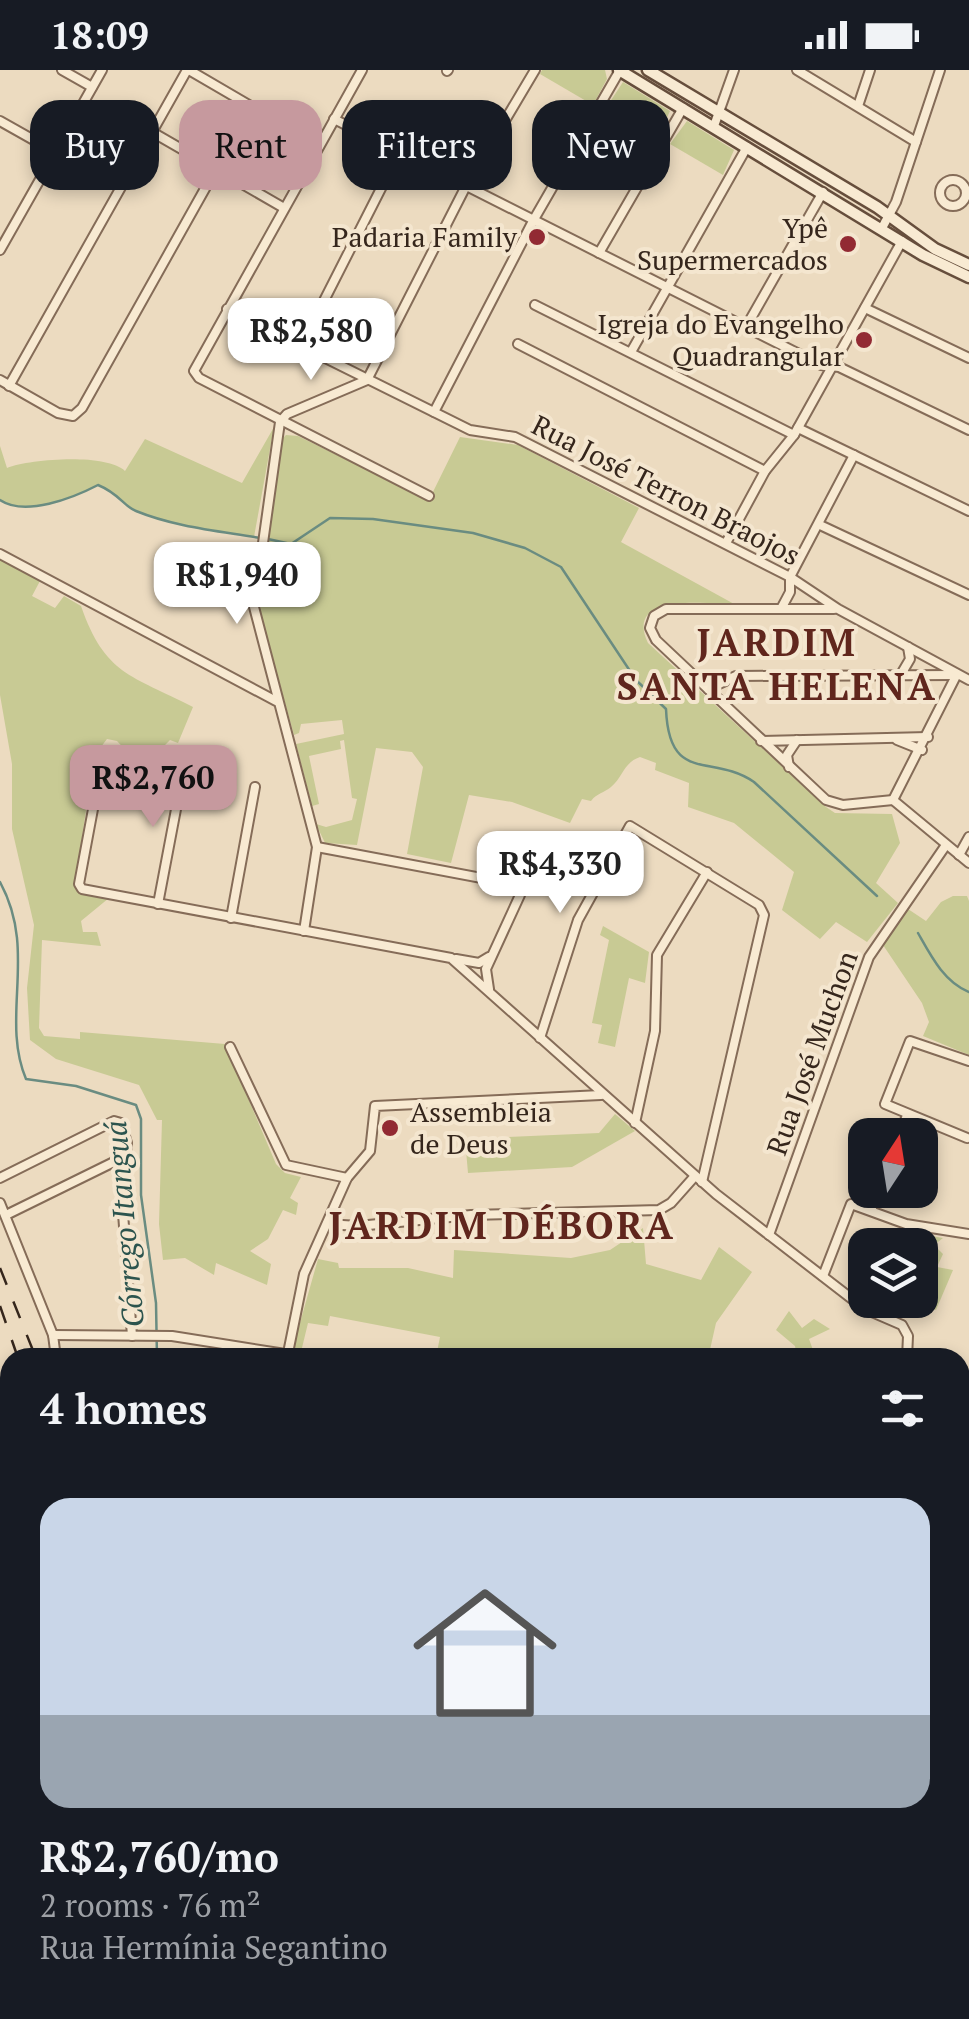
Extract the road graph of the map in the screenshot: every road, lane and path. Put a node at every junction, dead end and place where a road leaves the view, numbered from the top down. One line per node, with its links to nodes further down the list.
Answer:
1 (62, 70): 12 (street)
2 (102, 70): 12 (street)
3 (188, 70): 14 (street); 20 (street)
4 (362, 70): 19 (street)
5 (535, 70): 17 (street)
6 (620, 70): 16 (street); 41 (street)
7 (648, 70): 18 (street)
8 (734, 70): 18 (street)
9 (870, 70): 15 (street)
10 (940, 70): 26 (street)
11 (800, 71): 15 (street)
12 (92, 87): 13 (street)
13 (85, 100)
14 (239, 100)
15 (858, 106): 26 (street)
16 (684, 108): 23 (street); 45 (street)
17 (512, 109)
18 (721, 114): 23 (street); 38 (street)
19 (334, 119): 22 (street); 25 (street)
20 (159, 120)
21 (0, 121): 24 (street)
22 (342, 123)
23 (714, 126): 27 (street)
24 (30, 138)
25 (322, 139)
26 (916, 142): 37 (street)
27 (748, 147): 36 (street); 48 (street)
28 (34, 190): 44 (street)
29 (118, 190): 59 (street)
30 (204, 190): 59 (street)
31 (253, 190): 39 (street)
32 (294, 190): 39 (street)
33 (381, 190): 54 (street)
34 (464, 190): 58 (street)
35 (474, 190): 41 (street)
36 (823, 192): 42 (street); 52 (street)
37 (896, 202): 38 (street); 40 (street)
38 (877, 207): 40 (street)
39 (284, 208): 51 (street)
40 (890, 216): 42 (street); 43 (street)
41 (532, 221): 45 (street); 60 (street)
42 (882, 228): 43 (street)
43 (910, 239): 46 (street); 47 (street); 50 (street)
44 (0, 250)
45 (599, 254): 48 (street)
46 (969, 265)
47 (969, 277)
48 (666, 287): 52 (street); 55 (street)
49 (535, 305): 55 (street)
50 (865, 308): 56 (street); 57 (street)
51 (227, 309): 54 (street, Rua José Terron Braojos); 61 (street)
52 (746, 327): 57 (street)
53 (518, 344): 65 (street)
54 (301, 346): 58 (street, Rua José Terron Braojos)
55 (631, 352): 63 (street)
56 (969, 358)
57 (832, 367): 62 (street); 63 (street)
58 (367, 380): 60 (street, Rua José Terron Braojos); 61 (street)
59 (4, 383)
60 (434, 412): 69 (street, Rua José Terron Braojos)
61 (280, 422): 66 (street); 82 (street)
62 (969, 430)
63 (796, 431): 64 (street); 65 (street)
64 (854, 455): 67 (street); 68 (street)
65 (764, 471): 69 (street)
66 (429, 496)
67 (969, 511)
68 (820, 525): 71 (street); 72 (street)
69 (726, 544): 71 (street, Rua José Terron Braojos)
70 (0, 554): 82 (street)
71 (790, 578): 73 (street); 74 (street, Rua José Terron Braojos)
72 (969, 595)
73 (782, 607): 74 (street); 80 (street)
74 (838, 609): 75 (street, Rua José Terron Braojos)
75 (908, 647): 76 (street, Rua José Terron Braojos); 77 (street)
76 (957, 674): 78 (street); 79 (street, Rua José Terron Braojos); 81 (street)
77 (900, 676): 78 (street); 80 (street)
78 (937, 677): 81 (street)
79 (969, 680)
80 (708, 689): 86 (street)
81 (949, 690): 83 (street)
82 (276, 700): 95 (street)
83 (928, 737): 84 (street); 87 (street)
84 (887, 738): 85 (street); 87 (street)
85 (796, 740): 86 (street); 90 (street)
86 (761, 741): 90 (street)
87 (922, 750): 92 (street)
88 (102, 762): 99 (street)
89 (185, 762): 99 (street)
90 (789, 766): 92 (street)
91 (255, 787): 100 (street)
92 (893, 800): 94 (street)
93 (969, 837): 96 (street)
94 (946, 845): 96 (street); 122 (street, Rua José Muchon)
95 (318, 847): 101 (street); 102 (street)
96 (959, 855): 97 (street)
97 (969, 862)
98 (707, 872): 105 (street); 111 (street); 116 (street)
99 (158, 904): 100 (street)
100 (231, 918): 101 (street)
101 (304, 931): 103 (street)
102 (492, 954): 103 (street); 104 (street)
103 (451, 958): 104 (street)
104 (492, 995): 105 (street)
105 (540, 1038): 108 (street)
106 (230, 1046): 115 (street)
107 (969, 1061): 109 (street)
108 (601, 1095): 111 (street); 115 (street)
109 (908, 1115): 110 (street); 112 (street)
110 (907, 1118)
111 (635, 1123): 116 (street)
112 (967, 1138)
113 (126, 1156): 114 (street); 119 (street); 125 (street)
114 (0, 1178)
115 (347, 1178): 120 (street)
116 (698, 1179): 120 (street); 122 (street)
117 (0, 1203): 119 (street)
118 (871, 1210): 121 (street); 123 (street)
119 (6, 1215): 124 (street)
120 (327, 1224): 128 (street)
121 (969, 1234)
122 (770, 1235): 123 (street)
123 (824, 1276): 129 (street)
124 (53, 1335): 125 (street); 126 (street)
125 (132, 1336): 127 (street)
126 (55, 1348)
127 (252, 1348)
128 (289, 1348)
129 (907, 1348)

